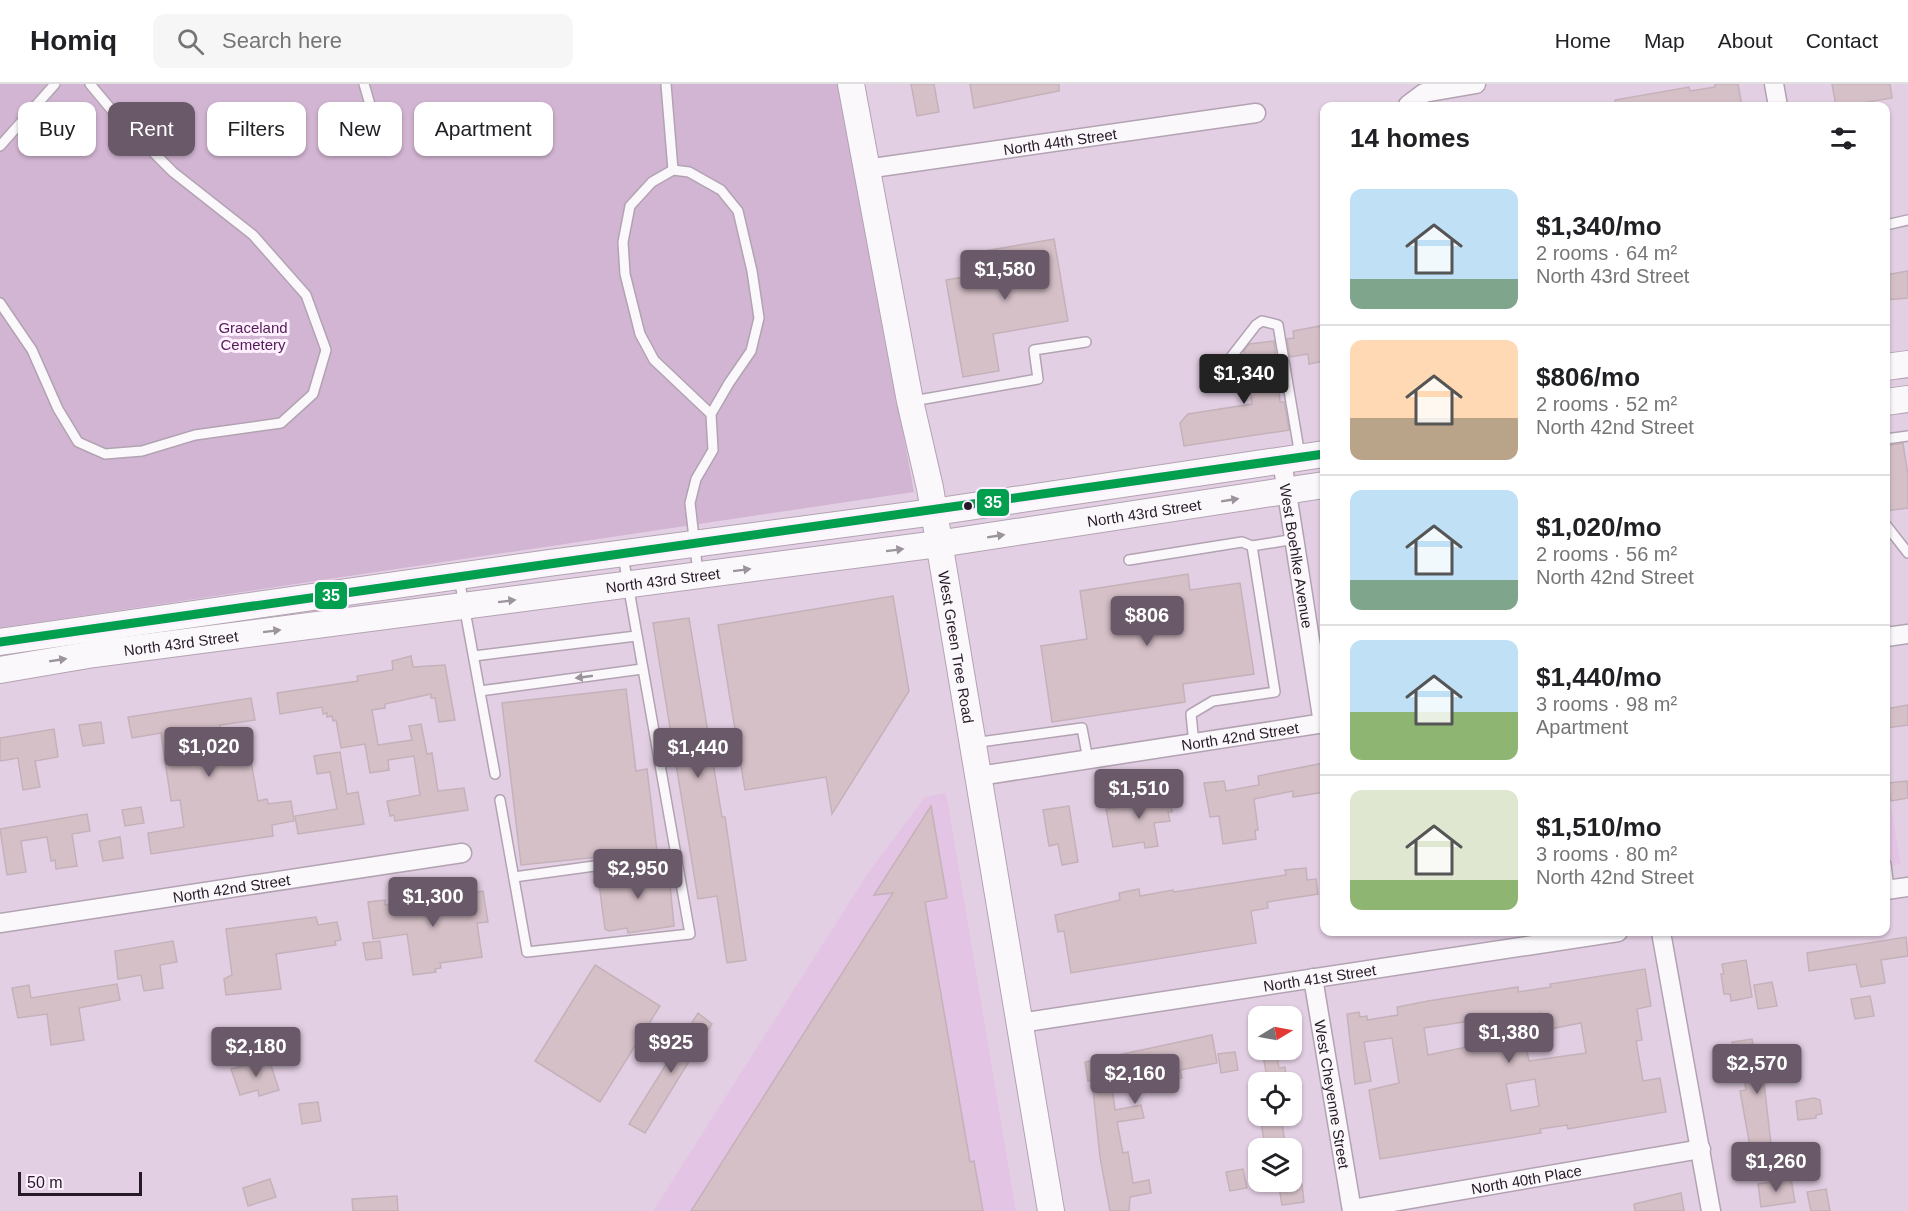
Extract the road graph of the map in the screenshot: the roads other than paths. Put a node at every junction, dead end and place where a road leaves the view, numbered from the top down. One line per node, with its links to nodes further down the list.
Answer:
1 (55, 84): 12 (lane)
2 (90, 84): 17 (lane)
3 (364, 84): 8 (lane)
4 (666, 84): 14 (lane)
5 (851, 84): 13 (main road, West Green Tree Road)
6 (1476, 84): 9 (street)
7 (1774, 84): 10 (street)
8 (369, 102)
9 (1412, 102)
10 (1777, 102)
11 (1256, 113): 13 (street, North 44th Street)
12 (0, 146)
13 (866, 169): 23 (main road, West Green Tree Road)
14 (673, 170): 25 (lane); 25 (lane)
15 (1908, 220): 16 (lane)
16 (1890, 224)
17 (0, 303)
18 (1086, 342): 23 (lane)
19 (1908, 364): 20 (main road)
20 (1890, 366)
21 (1211, 383): 28 (lane)
22 (1908, 399): 24 (main road)
23 (910, 401): 31 (main road, West Green Tree Road)
24 (1890, 401)
25 (711, 414): 34 (lane)
26 (1908, 436): 27 (lane)
27 (1890, 438)
28 (1302, 458): 30 (street, West Boehlke Avenue); 31 (main road, North 43rd Street)
29 (1320, 486): 30 (main road, North 43rd Street)
30 (1287, 491): 33 (street, West Boehlke Avenue); 35 (main road, North 43rd Street, one-way to 30)
31 (934, 512): 34 (main road, North 43rd Street); 35 (main road, West Green Tree Road)
32 (1890, 530): 37 (lane)
33 (1295, 539): 36 (lane); 53 (street, West Boehlke Avenue)
34 (695, 544): 38 (main road, North 43rd Street); 41 (lane)
35 (938, 544): 41 (main road, North 43rd Street, one-way to 35); 55 (main road, West Green Tree Road)
36 (1252, 546): 39 (lane); 56 (lane)
37 (1908, 553)
38 (622, 554): 40 (main road, North 43rd Street); 42 (lane)
39 (1129, 560)
40 (459, 576): 43 (lane); 48 (main road, North 43rd Street)
41 (698, 576): 42 (main road, North 43rd Street)
42 (627, 585): 43 (main road, North 43rd Street, one-way to 42); 45 (lane)
43 (465, 606): 48 (main road, North 43rd Street, one-way to 43); 49 (lane)
44 (1908, 634): 46 (street)
45 (636, 636): 49 (lane); 51 (lane)
46 (1890, 636)
47 (0, 642): 48 (main road, North 43rd Street)
48 (92, 642): 50 (main road, North 43rd Street, one-way to 48)
49 (474, 656): 52 (lane)
50 (0, 669)
51 (642, 669): 52 (lane, one-way to 52); 62 (lane)
52 (480, 691): 58 (lane)
53 (1320, 698)
54 (1320, 724): 56 (street, North 42nd Street)
55 (973, 743): 57 (lane); 59 (main road, West Green Tree Road)
56 (1194, 744): 57 (street, North 42nd Street)
57 (1088, 760): 59 (street, North 42nd Street)
58 (495, 774)
59 (979, 777): 70 (main road, West Green Tree Road)
60 (500, 800): 63 (lane)
61 (462, 854): 66 (street, North 42nd Street)
62 (675, 855): 63 (lane); 63 (lane)
63 (514, 877)
64 (1908, 886): 65 (street)
65 (1890, 889)
66 (0, 923)
67 (1591, 936): 69 (street, North 41st Street)
68 (1662, 936): 71 (street)
69 (1313, 978): 70 (street, North 41st Street); 72 (street, West Cheyenne Street)
70 (1020, 1023): 73 (main road, West Green Tree Road)
71 (1701, 1149): 72 (street, North 40th Place); 74 (street)
72 (1352, 1210)
73 (1051, 1211)
74 (1711, 1211)

